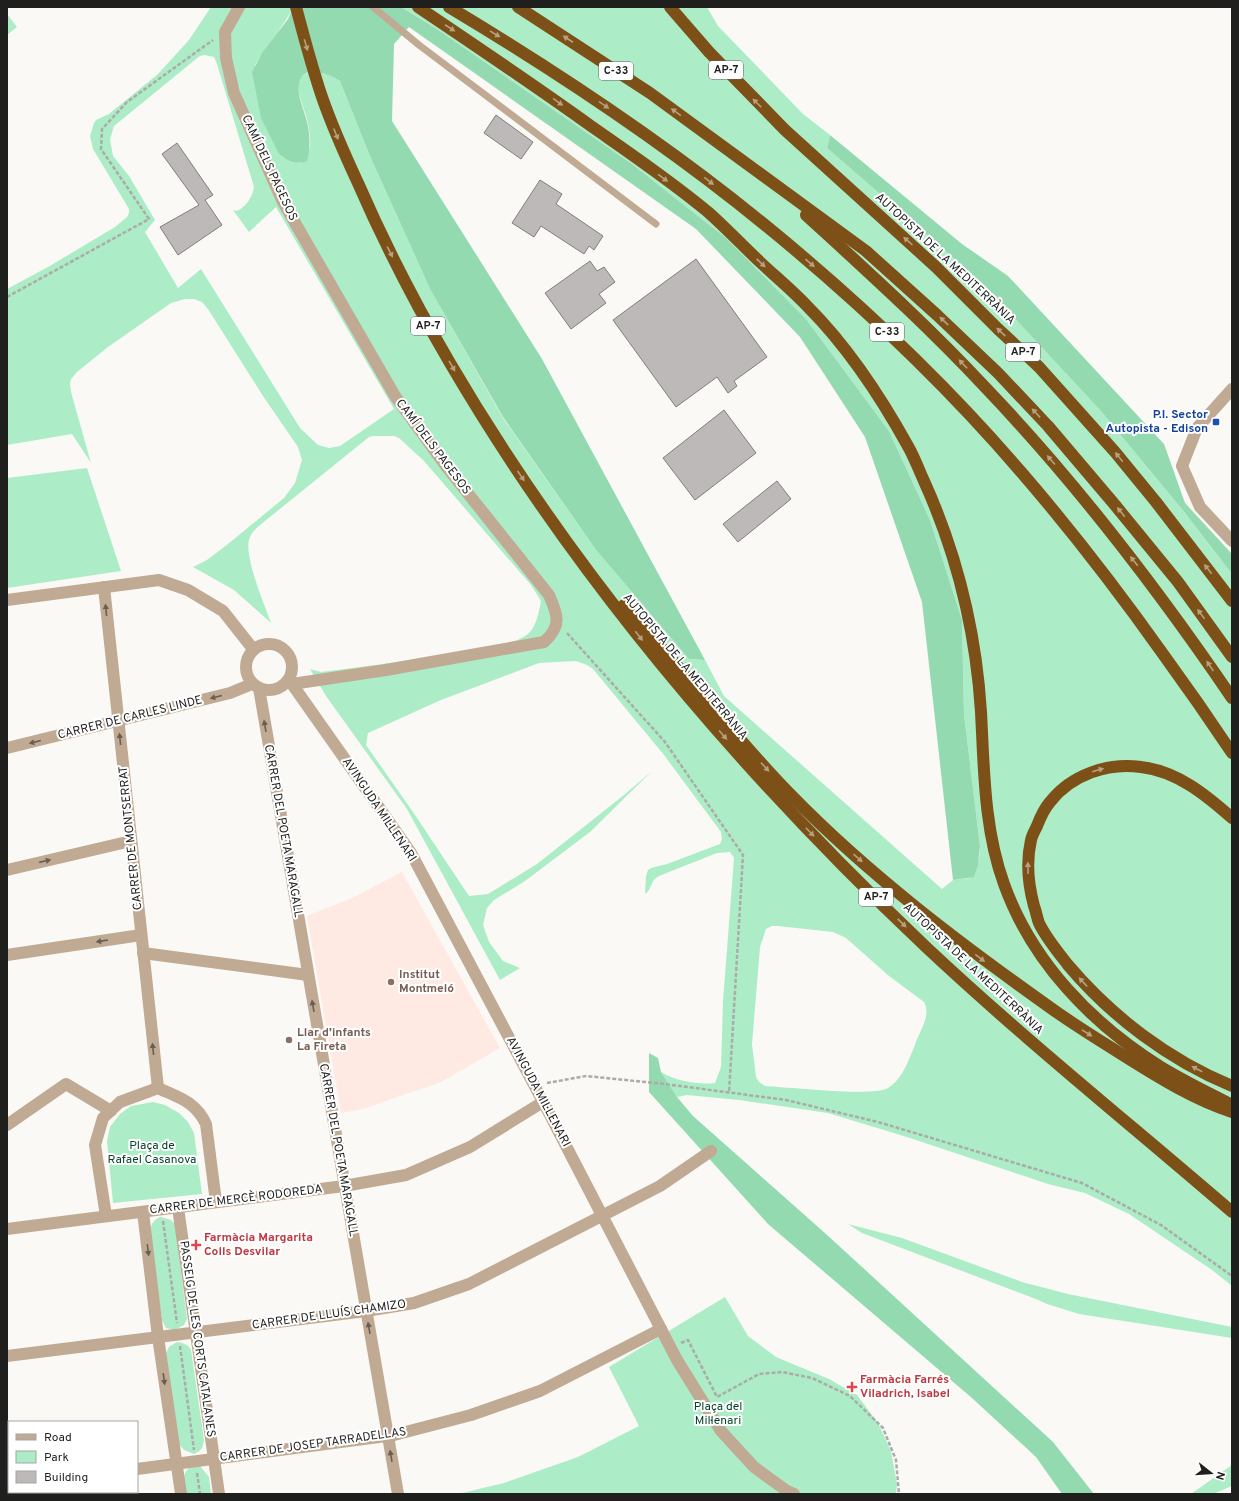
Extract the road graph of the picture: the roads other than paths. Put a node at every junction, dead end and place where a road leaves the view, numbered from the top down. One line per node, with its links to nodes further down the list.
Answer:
1 (239, 7): 18 (street, CAMÍ DELS PAGESOS)
2 (296, 7): 11 (highway, AUTOPISTA DE LA MEDITERRÀNIA / AP-7, one-way to 11)
3 (373, 7): 9 (lane)
4 (418, 7): 34 (highway, one-way to 34)
5 (450, 7): 23 (highway, C-33, one-way to 23)
6 (518, 7): 8 (highway, C-33, one-way to 6)
7 (670, 7): 15 (highway, AUTOPISTA DE LA MEDITERRÀNIA / AP-7, one-way to 7)
8 (767, 179): 17 (highway, one-way to 8); 20 (highway, C-33, one-way to 8)
9 (656, 224)
10 (1232, 390): 12 (street)
11 (563, 539): 36 (highway, one-way to 36); 43 (highway, AUTOPISTA DE LA MEDITERRÀNIA / AP-7, one-way to 43)
12 (1232, 541)
13 (104, 587): 14 (street); 16 (street); 21 (street, CARRER DE MONTSERRAT, one-way to 13)
14 (7, 600)
15 (1232, 601)
16 (253, 649): 18 (street); 19 (street)
17 (1232, 657)
18 (289, 683): 19 (street); 33 (street, AVINGUDA MIL·LENARI)
19 (255, 686): 21 (street, CARRER DE CARLES LINDE, one-way to 21); 30 (street, CARRER DEL POETA MARAGALL, one-way to 19)
20 (1232, 698)
21 (118, 721): 22 (street, CARRER DE CARLES LINDE, one-way to 22); 25 (street, CARRER DE MONTSERRAT, one-way to 21)
22 (7, 748)
23 (1232, 753)
24 (1232, 818): 31 (highway, one-way to 24)
25 (131, 841): 26 (street, one-way to 25); 27 (street, CARRER DE MONTSERRAT)
26 (7, 870)
27 (141, 935): 28 (street, CARRER DE MONTSERRAT); 29 (street, one-way to 29)
28 (143, 953): 30 (street); 32 (street, CARRER DE MONTSERRAT, one-way to 28)
29 (7, 955)
30 (308, 975): 39 (street, CARRER DEL POETA MARAGALL, one-way to 30)
31 (1232, 1086)
32 (158, 1088): 35 (street); 40 (street)
33 (543, 1102): 39 (street, CARRER DE MERCÈ RODOREDA); 45 (street, AVINGUDA MIL·LENARI)
34 (1232, 1105)
35 (110, 1111): 37 (street); 44 (street)
36 (1232, 1112)
37 (7, 1125)
38 (711, 1151): 45 (street, CARRER DE LLUÍS CHAMIZO)
39 (344, 1186): 40 (street, CARRER DE MERCÈ RODOREDA); 47 (street, CARRER DEL POETA MARAGALL)
40 (216, 1202): 41 (street, CARRER DE MERCÈ RODOREDA)
41 (178, 1208): 42 (street, CARRER DE MERCÈ RODOREDA); 49 (street, PASSEIG DE LES CORTS CATALANES)
42 (143, 1212): 44 (street, CARRER DE MERCÈ RODOREDA); 50 (street, one-way to 50)
43 (1232, 1212)
44 (106, 1216): 46 (street, CARRER DE MERCÈ RODOREDA)
45 (602, 1216): 47 (street, CARRER DE LLUÍS CHAMIZO); 48 (street, AVINGUDA MIL·LENARI)
46 (7, 1229)
47 (366, 1311): 49 (street, CARRER DE LLUÍS CHAMIZO); 52 (street, CARRER DEL POETA MARAGALL, one-way to 47)
48 (661, 1329): 52 (street, CARRER DE JOSEP TARRADELLAS); 59 (street, AVINGUDA MIL·LENARI)
49 (196, 1333): 50 (street, CARRER DE LLUÍS CHAMIZO); 53 (street, PASSEIG DE LES CORTS CATALANES)
50 (158, 1337): 51 (street, CARRER DE LLUÍS CHAMIZO); 54 (street, one-way to 54)
51 (7, 1356)
52 (388, 1435): 53 (street, CARRER DE JOSEP TARRADELLAS); 58 (street, CARRER DEL POETA MARAGALL, one-way to 52)
53 (214, 1459): 54 (street, CARRER DE JOSEP TARRADELLAS); 57 (street, PASSEIG DE LES CORTS CATALANES)
54 (177, 1464): 55 (street, CARRER DE JOSEP TARRADELLAS); 56 (street)
55 (138, 1469)
56 (181, 1494)
57 (219, 1494)
58 (398, 1494)
59 (794, 1494)

